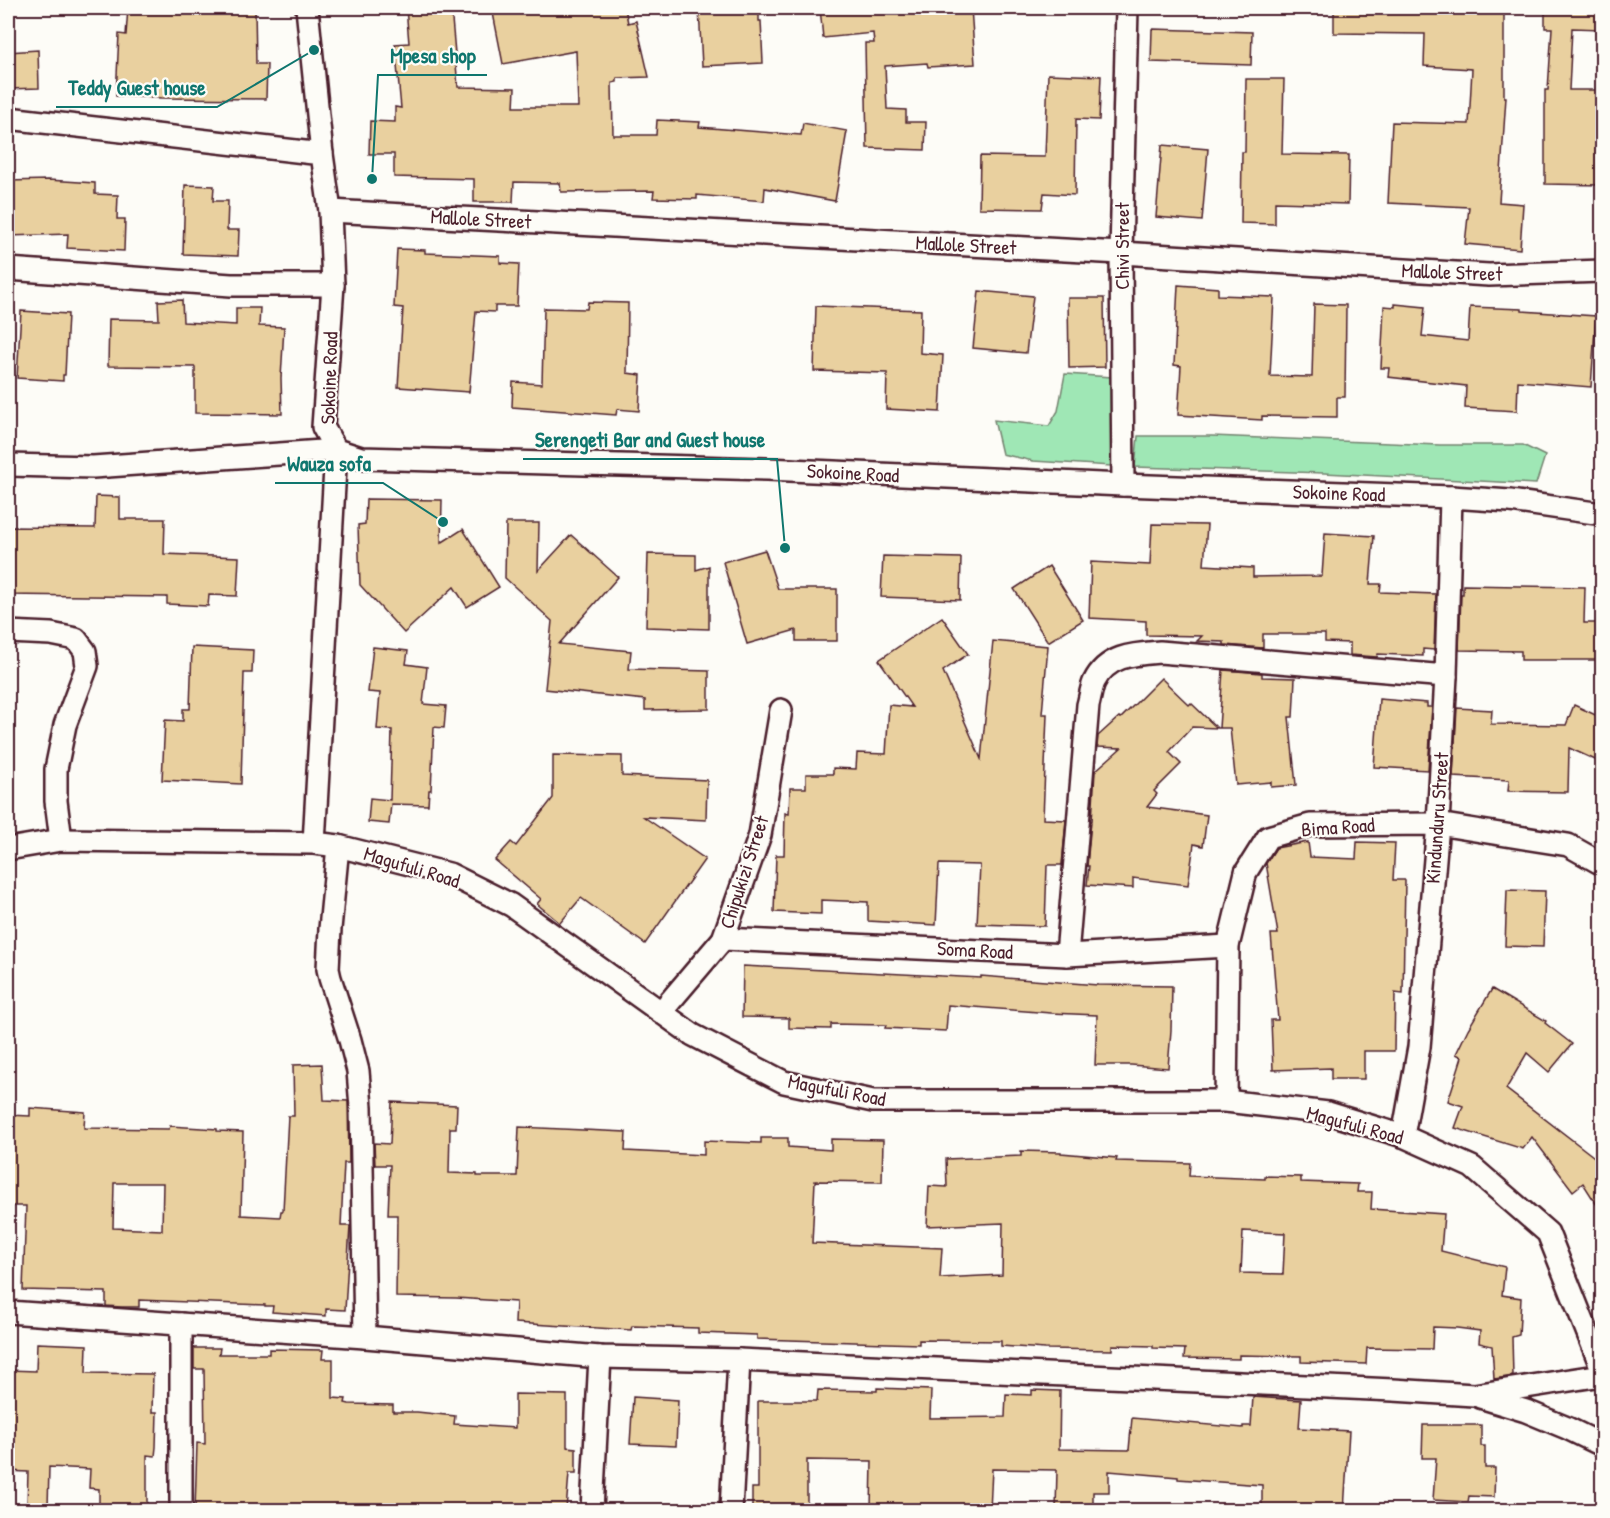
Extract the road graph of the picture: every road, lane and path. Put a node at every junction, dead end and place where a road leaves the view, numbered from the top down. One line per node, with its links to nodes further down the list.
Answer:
1 (307, 8): 4 (street, Sokoine Road)
2 (1127, 8): 6 (street, Chivi Street)
3 (8, 118): 4 (street)
4 (322, 154): 5 (street, Sokoine Road)
5 (330, 211): 6 (street, Mallole Street); 9 (street, Sokoine Road)
6 (1121, 253): 8 (street, Mallole Street); 12 (street, Chivi Street)
7 (8, 269): 9 (street)
8 (1602, 271)
9 (333, 285): 10 (street, Sokoine Road)
10 (336, 450): 11 (street); 12 (street, Sokoine Road); 20 (street)
11 (8, 465)
12 (1123, 485): 13 (street, Sokoine Road)
13 (1451, 498): 14 (street, Sokoine Road); 16 (street, Kindunduru Street)
14 (1602, 514)
15 (8, 632): 19 (street)
16 (1446, 676): 18 (street, Kindunduru Street); 26 (street)
17 (781, 710): 24 (street, Chipukizi Street)
18 (1438, 824): 23 (street, Bima Road); 25 (street, Bima Road); 29 (street, Kindunduru Street)
19 (61, 840): 20 (street, Magufuli Road); 22 (street, Magufuli Road)
20 (314, 843): 21 (street, Magufuli Road)
21 (338, 846): 27 (street, Magufuli Road); 32 (street)
22 (8, 849)
23 (1602, 864)
24 (723, 939): 26 (street, Soma Road); 27 (street, Chipukizi Street)
25 (1228, 946): 26 (street, Soma Road); 28 (street, Bima Road)
26 (1067, 955)
27 (662, 1012): 28 (street, Magufuli Road)
28 (1226, 1101): 29 (street, Magufuli Road)
29 (1403, 1136): 35 (street, Magufuli Road)
30 (8, 1312): 31 (street)
31 (181, 1324): 32 (street); 39 (street)
32 (365, 1337): 33 (street)
33 (600, 1357): 34 (street); 40 (street)
34 (739, 1360): 37 (street); 41 (street)
35 (1602, 1369)
36 (1602, 1375): 37 (street)
37 (1474, 1395): 38 (street)
38 (1602, 1445)
39 (181, 1510)
40 (592, 1510)
41 (731, 1510)

